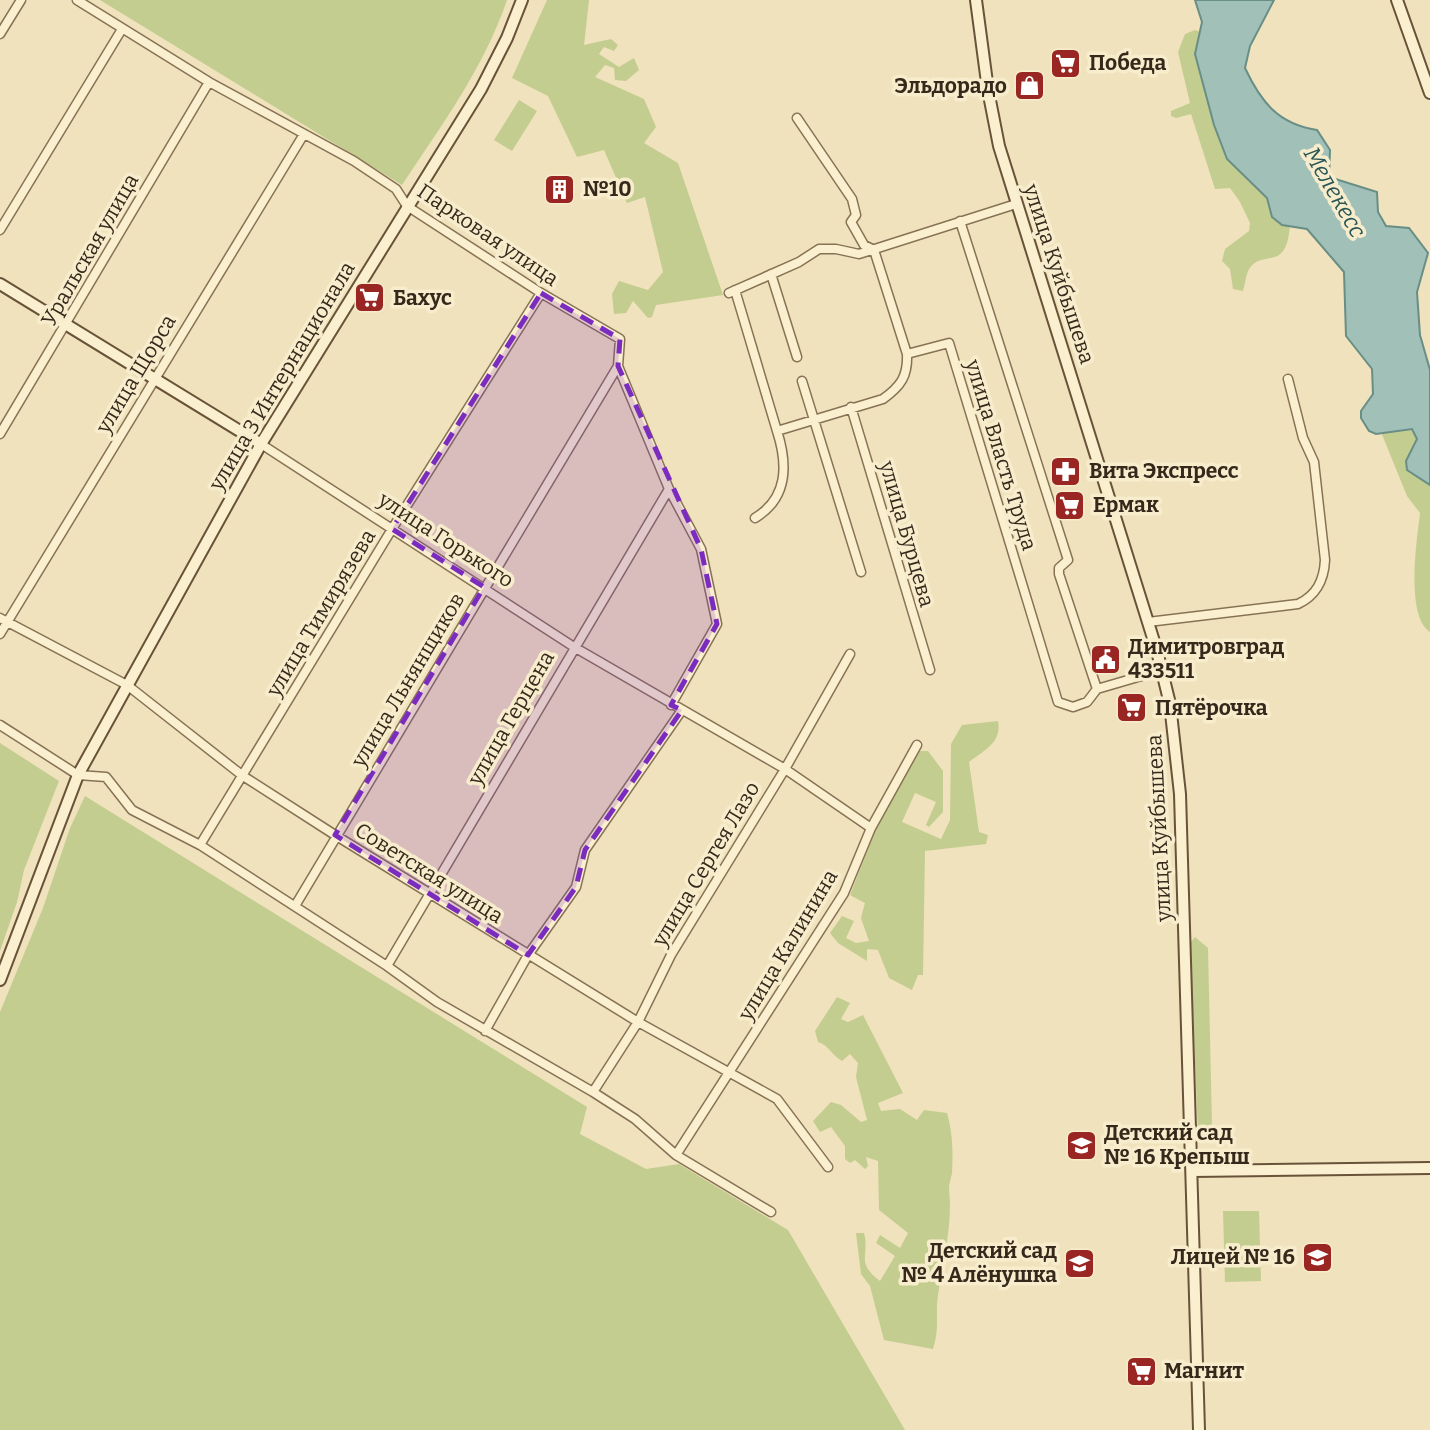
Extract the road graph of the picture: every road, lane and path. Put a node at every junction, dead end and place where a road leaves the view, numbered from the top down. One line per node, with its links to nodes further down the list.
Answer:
1 (21, 0): 7 (street)
2 (77, 0): 6 (street, Парковая улица)
3 (522, 0): 13 (main road, улица 3 Интернационала)
4 (976, 0): 12 (main road, улица Куйбышева)
5 (1397, 0): 9 (main road)
6 (122, 29): 8 (street, Парковая улица); 15 (street)
7 (0, 34)
8 (209, 82): 11 (street, Парковая улица); 20 (street, Уральская улица)
9 (1430, 93)
10 (797, 118): 16 (street)
11 (304, 134): 13 (street, Парковая улица); 24 (street, улица Щорса)
12 (1016, 204): 14 (street); 38 (main road, улица Куйбышева)
13 (407, 206): 19 (street, Парковая улица); 31 (main road, улица 3 Интернационала)
14 (960, 221): 16 (street); 45 (street, улица Власть Труда)
15 (0, 230)
16 (874, 250): 17 (street); 21 (street)
17 (771, 274): 22 (street); 29 (street)
18 (0, 284): 20 (main road, улица Горького)
19 (541, 293): 23 (street, Парковая улица); 34 (street, улица Тимирязева)
20 (68, 324): 24 (main road, улица Горького); 30 (street, Уральская улица)
21 (907, 354): 27 (street); 45 (street, улица Власть Труда)
22 (797, 357)
23 (618, 366): 32 (street, Парковая улица); 36 (street, улица Льнянщиков)
24 (154, 376): 31 (main road, улица Горького); 37 (street, улица Щорса)
25 (1288, 379): 38 (street)
26 (802, 381): 28 (street)
27 (851, 407): 28 (street); 42 (street, улица Бурцева)
28 (814, 420): 29 (street); 35 (street)
29 (777, 431): 33 (street)
30 (0, 434)
31 (261, 444): 34 (street, улица Горького); 44 (main road, улица 3 Интернационала)
32 (669, 489): 40 (street, улица Герцена); 46 (street, Парковая улица)
33 (755, 518)
34 (392, 529): 36 (street, улица Горького); 52 (street, улица Тимирязева)
35 (862, 572)
36 (484, 587): 40 (street, улица Горького); 54 (street, улица Льнянщиков)
37 (4, 620): 39 (street, улица Щорса); 44 (street, Советская улица)
38 (1148, 622): 43 (main road, улица Куйбышева)
39 (0, 634)
40 (574, 647): 46 (street, улица Горького); 56 (street, улица Герцена)
41 (850, 654): 50 (street, улица Сергея Лазо)
42 (930, 670)
43 (1161, 670): 45 (street); 68 (main road, улица Куйбышева)
44 (127, 685): 51 (main road, улица 3 Интернационала); 52 (street, Советская улица)
45 (1097, 690)
46 (671, 705): 47 (street, улица Горького)
47 (682, 710): 50 (street, улица Горького); 58 (street)
48 (0, 726): 51 (street)
49 (917, 746): 53 (street, улица Калинина)
50 (785, 769): 53 (street, улица Горького); 61 (street, улица Сергея Лазо)
51 (78, 775): 55 (street); 60 (main road, улица 3 Интернационала)
52 (243, 776): 54 (street, Советская улица); 55 (street, улица Тимирязева)
53 (871, 828): 63 (street, улица Калинина)
54 (335, 835): 56 (street, Советская улица); 57 (street, улица Льнянщиков)
55 (200, 845): 57 (street)
56 (429, 892): 58 (street, Советская улица); 59 (street, улица Герцена)
57 (295, 905): 59 (street)
58 (528, 955): 61 (street, Советская улица); 62 (street)
59 (387, 966): 62 (street)
60 (0, 980)
61 (638, 1023): 63 (street, Советская улица); 64 (street, улица Сергея Лазо)
62 (485, 1031): 64 (street)
63 (730, 1074): 65 (street, улица Калинина); 66 (street, Советская улица)
64 (593, 1092): 65 (street)
65 (676, 1155): 69 (street)
66 (828, 1167)
67 (1430, 1168): 68 (main road)
68 (1193, 1171): 70 (main road, улица Куйбышева)
69 (771, 1212)
70 (1199, 1430)

